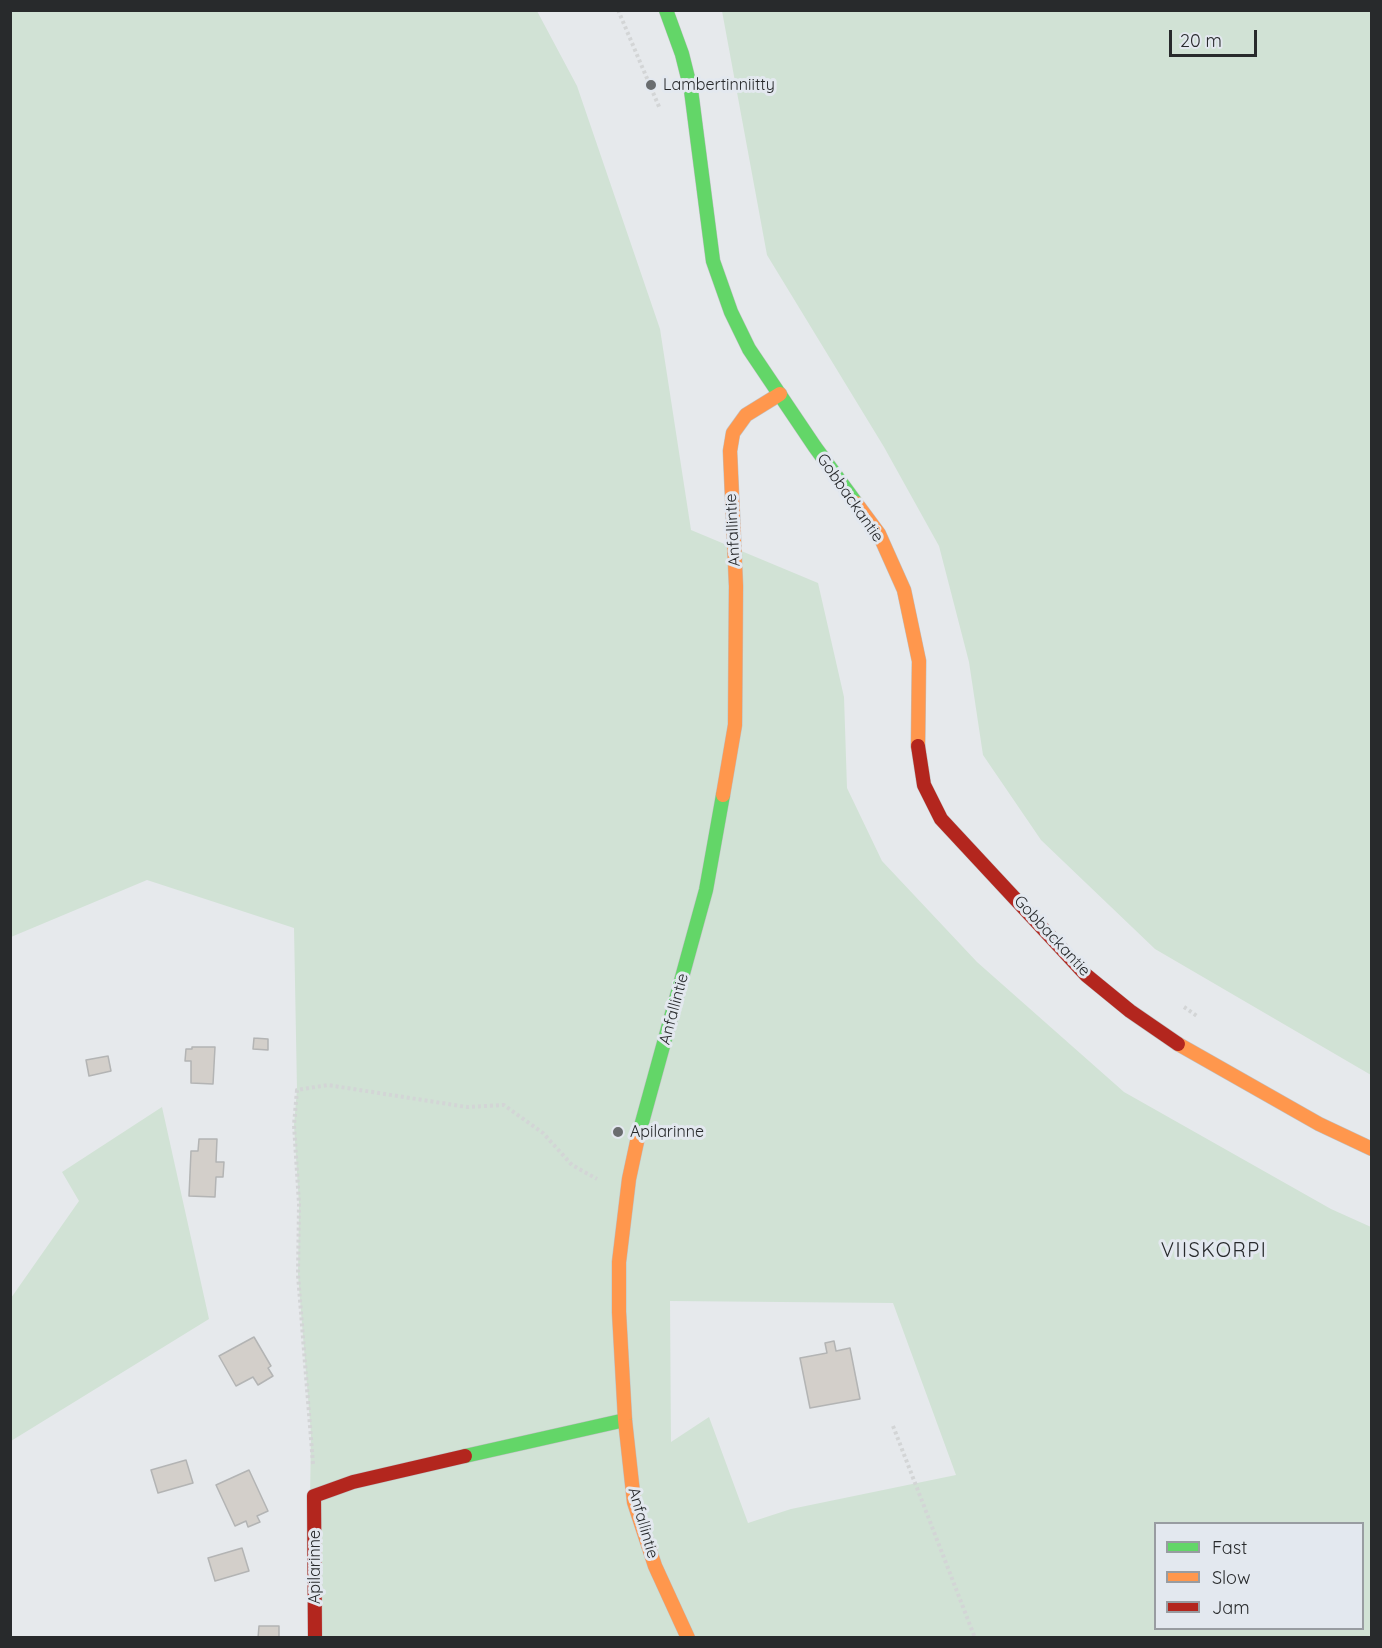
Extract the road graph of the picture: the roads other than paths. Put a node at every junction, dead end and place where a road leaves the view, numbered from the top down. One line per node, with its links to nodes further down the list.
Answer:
1 (666, 10): 2 (street, Gobbackantie)
2 (780, 394): 3 (street, Gobbackantie); 4 (street, Anfallintie)
3 (1371, 1149)
4 (624, 1420): 5 (street, Apilarinne); 6 (street, Anfallintie)
5 (315, 1638)
6 (688, 1638)

